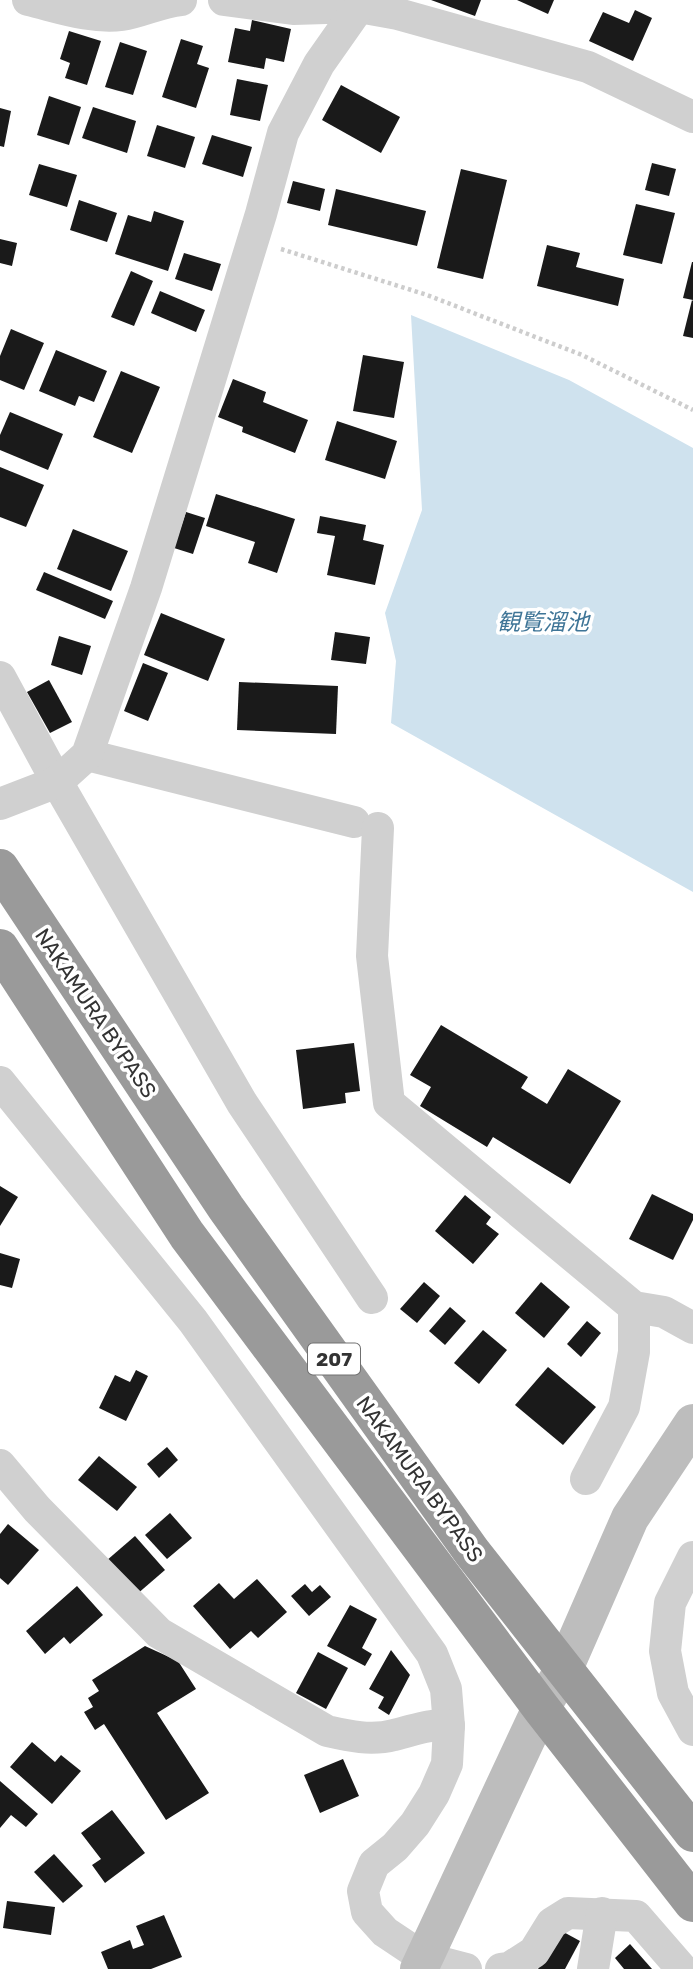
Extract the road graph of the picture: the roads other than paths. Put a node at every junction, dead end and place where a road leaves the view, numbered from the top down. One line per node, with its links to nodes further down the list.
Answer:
1 (29, 0): 2 (street)
2 (181, 0)
3 (224, 0): 4 (street)
4 (361, 2): 5 (street); 7 (street)
5 (693, 117)
6 (0, 677): 8 (street)
7 (88, 755): 8 (street); 14 (street)
8 (57, 782): 9 (street); 13 (street)
9 (12, 800)
10 (0, 868): 20 (highway, NAKAMURA BYPASS / 207)
11 (0, 948): 21 (highway, NAKAMURA BYPASS / 207)
12 (0, 1082): 22 (street)
13 (372, 1298)
14 (634, 1307): 15 (street); 18 (street)
15 (693, 1328)
16 (693, 1423): 20 (street)
17 (0, 1465): 22 (street)
18 (586, 1479)
19 (693, 1557): 23 (street)
20 (564, 1669): 21 (street); 24 (highway, NAKAMURA BYPASS / 207)
21 (541, 1708): 25 (highway, NAKAMURA BYPASS / 207); 27 (street)
22 (449, 1726): 27 (street)
23 (693, 1730)
24 (693, 1833)
25 (693, 1903)
26 (602, 1913): 29 (street); 30 (street); 31 (street)
27 (421, 1963): 28 (street)
28 (466, 1969)
29 (501, 1969)
30 (593, 1969)
31 (682, 1969)

